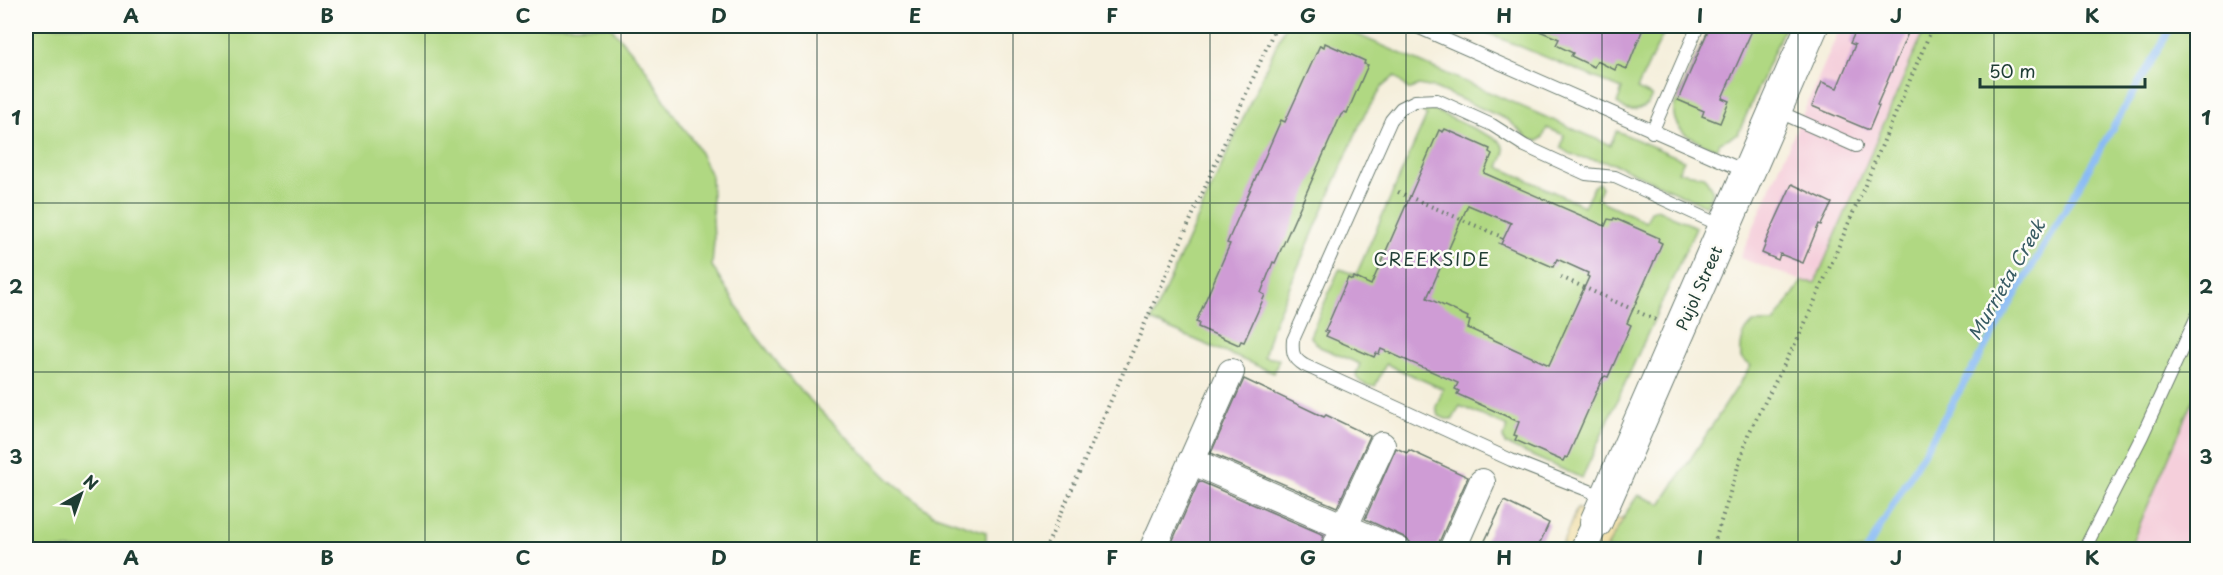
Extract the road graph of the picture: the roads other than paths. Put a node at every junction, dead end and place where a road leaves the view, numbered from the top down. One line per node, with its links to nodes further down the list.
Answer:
1 (1415, 26): 5 (lane)
2 (1698, 26): 5 (lane)
3 (1812, 26): 4 (street, Pujol Street)
4 (1775, 110): 6 (lane); 7 (street, Pujol Street)
5 (1652, 132): 7 (lane)
6 (1856, 146)
7 (1747, 172): 8 (street, Pujol Street)
8 (1725, 228): 14 (street, Pujol Street); 14 (lane)
9 (2198, 314): 20 (lane)
10 (1231, 372): 12 (street)
11 (1382, 445): 15 (street)
12 (1191, 461): 15 (street); 16 (street)
13 (1482, 482): 18 (street)
14 (1601, 509): 19 (street, Pujol Street)
15 (1340, 538): 17 (street)
16 (1152, 549)
17 (1398, 549)
18 (1452, 549)
19 (1583, 549)
20 (2084, 549)

